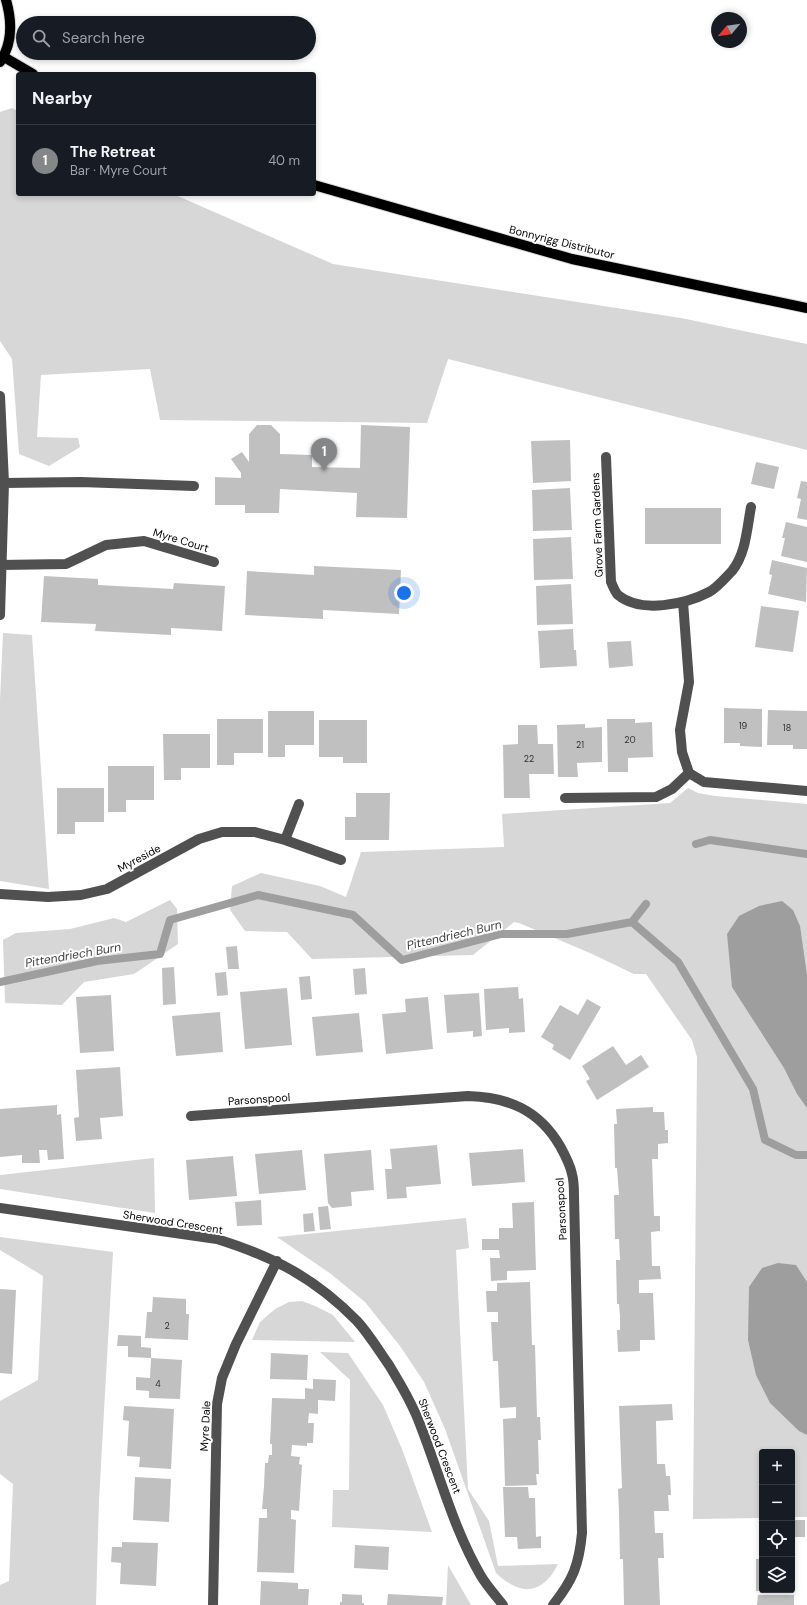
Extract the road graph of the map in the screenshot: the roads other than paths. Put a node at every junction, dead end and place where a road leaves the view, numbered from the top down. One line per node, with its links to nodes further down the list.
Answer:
1 (6, 0): 2 (main road)
2 (2, 60): 3 (main road)
3 (29, 72)
4 (316, 186): 5 (main road, Bonnyrigg Distributor)
5 (807, 308)
6 (0, 396): 8 (street)
7 (606, 457): 13 (street, Grove Farm Gardens)
8 (4, 483): 9 (street); 12 (street)
9 (194, 486)
10 (751, 507): 13 (street, Grove Farm Gardens)
11 (214, 562): 12 (street, Myre Court)
12 (1, 565): 14 (street)
13 (683, 602): 15 (street)
14 (0, 614)
15 (689, 773): 16 (street); 17 (street)
16 (807, 791)
17 (565, 798)
18 (299, 804): 19 (street)
19 (286, 840): 20 (street, Myreside); 21 (street, Myreside)
20 (342, 860)
21 (0, 894)
22 (191, 1116): 27 (street, Parsonspool)
23 (0, 1208): 24 (street, Sherwood Crescent)
24 (277, 1261): 25 (street, Myre Dale); 26 (street, Sherwood Crescent)
25 (213, 1605)
26 (503, 1605)
27 (552, 1605)

